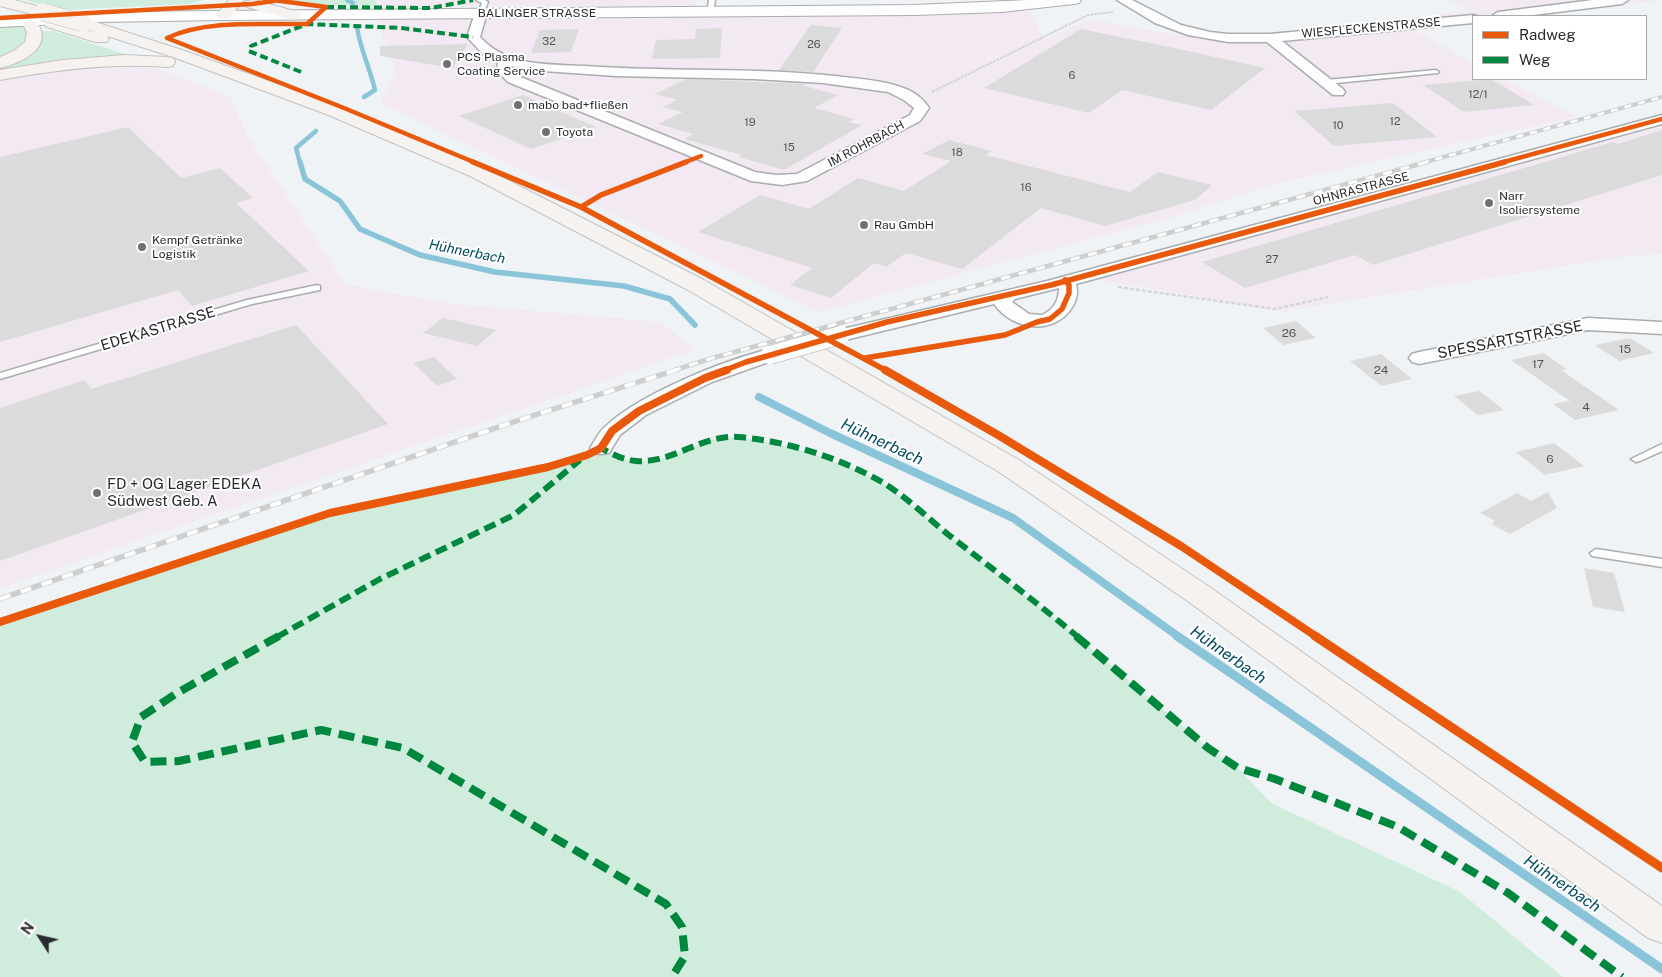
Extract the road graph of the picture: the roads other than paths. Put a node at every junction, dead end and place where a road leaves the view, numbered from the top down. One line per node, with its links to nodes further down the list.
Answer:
1 (237, 0): 10 (highway)
2 (494, 0): 6 (lane)
3 (1074, 0): 8 (main road, BALINGER STRASSE)
4 (1122, 0): 14 (street, WIESFLECKENSTRASSE)
5 (1622, 0): 11 (street)
6 (481, 5): 7 (main road, BALINGER STRASSE); 8 (main road, BALINGER STRASSE); 15 (street)
7 (249, 6): 10 (main road, BALINGER STRASSE)
8 (712, 6)
9 (12, 12): 10 (main road, BALINGER STRASSE); 12 (highway); 17 (highway)
10 (224, 15)
11 (1506, 15)
12 (47, 18): 16 (highway); 23 (highway, bridge)
13 (1472, 19): 14 (street, WIESFLECKENSTRASSE)
14 (1270, 38): 20 (street, WIESFLECKENSTRASSE)
15 (505, 61): 15 (street, IM ROHRBACH)
16 (167, 62): 19 (highway); 23 (highway)
17 (0, 63)
18 (1436, 72): 20 (lane)
19 (0, 75)
20 (1326, 82): 21 (street, WIESFLECKENSTRASSE)
21 (1338, 92)
22 (1662, 119): 24 (street, OHNRASTRASSE)
23 (511, 191): 35 (highway)
24 (1066, 280): 26 (street, OHNRASTRASSE); 26 (street)
25 (317, 288): 29 (lane, EDEKASTRASSE)
26 (1010, 294): 31 (street, OHNRASTRASSE, bridge)
27 (1662, 328): 28 (street, SPESSARTSTRASSE)
28 (1419, 358)
29 (0, 376)
30 (1662, 447): 32 (lane)
31 (601, 448)
32 (1636, 459)
33 (1596, 553): 34 (lane)
34 (1662, 563)
35 (1662, 928)

